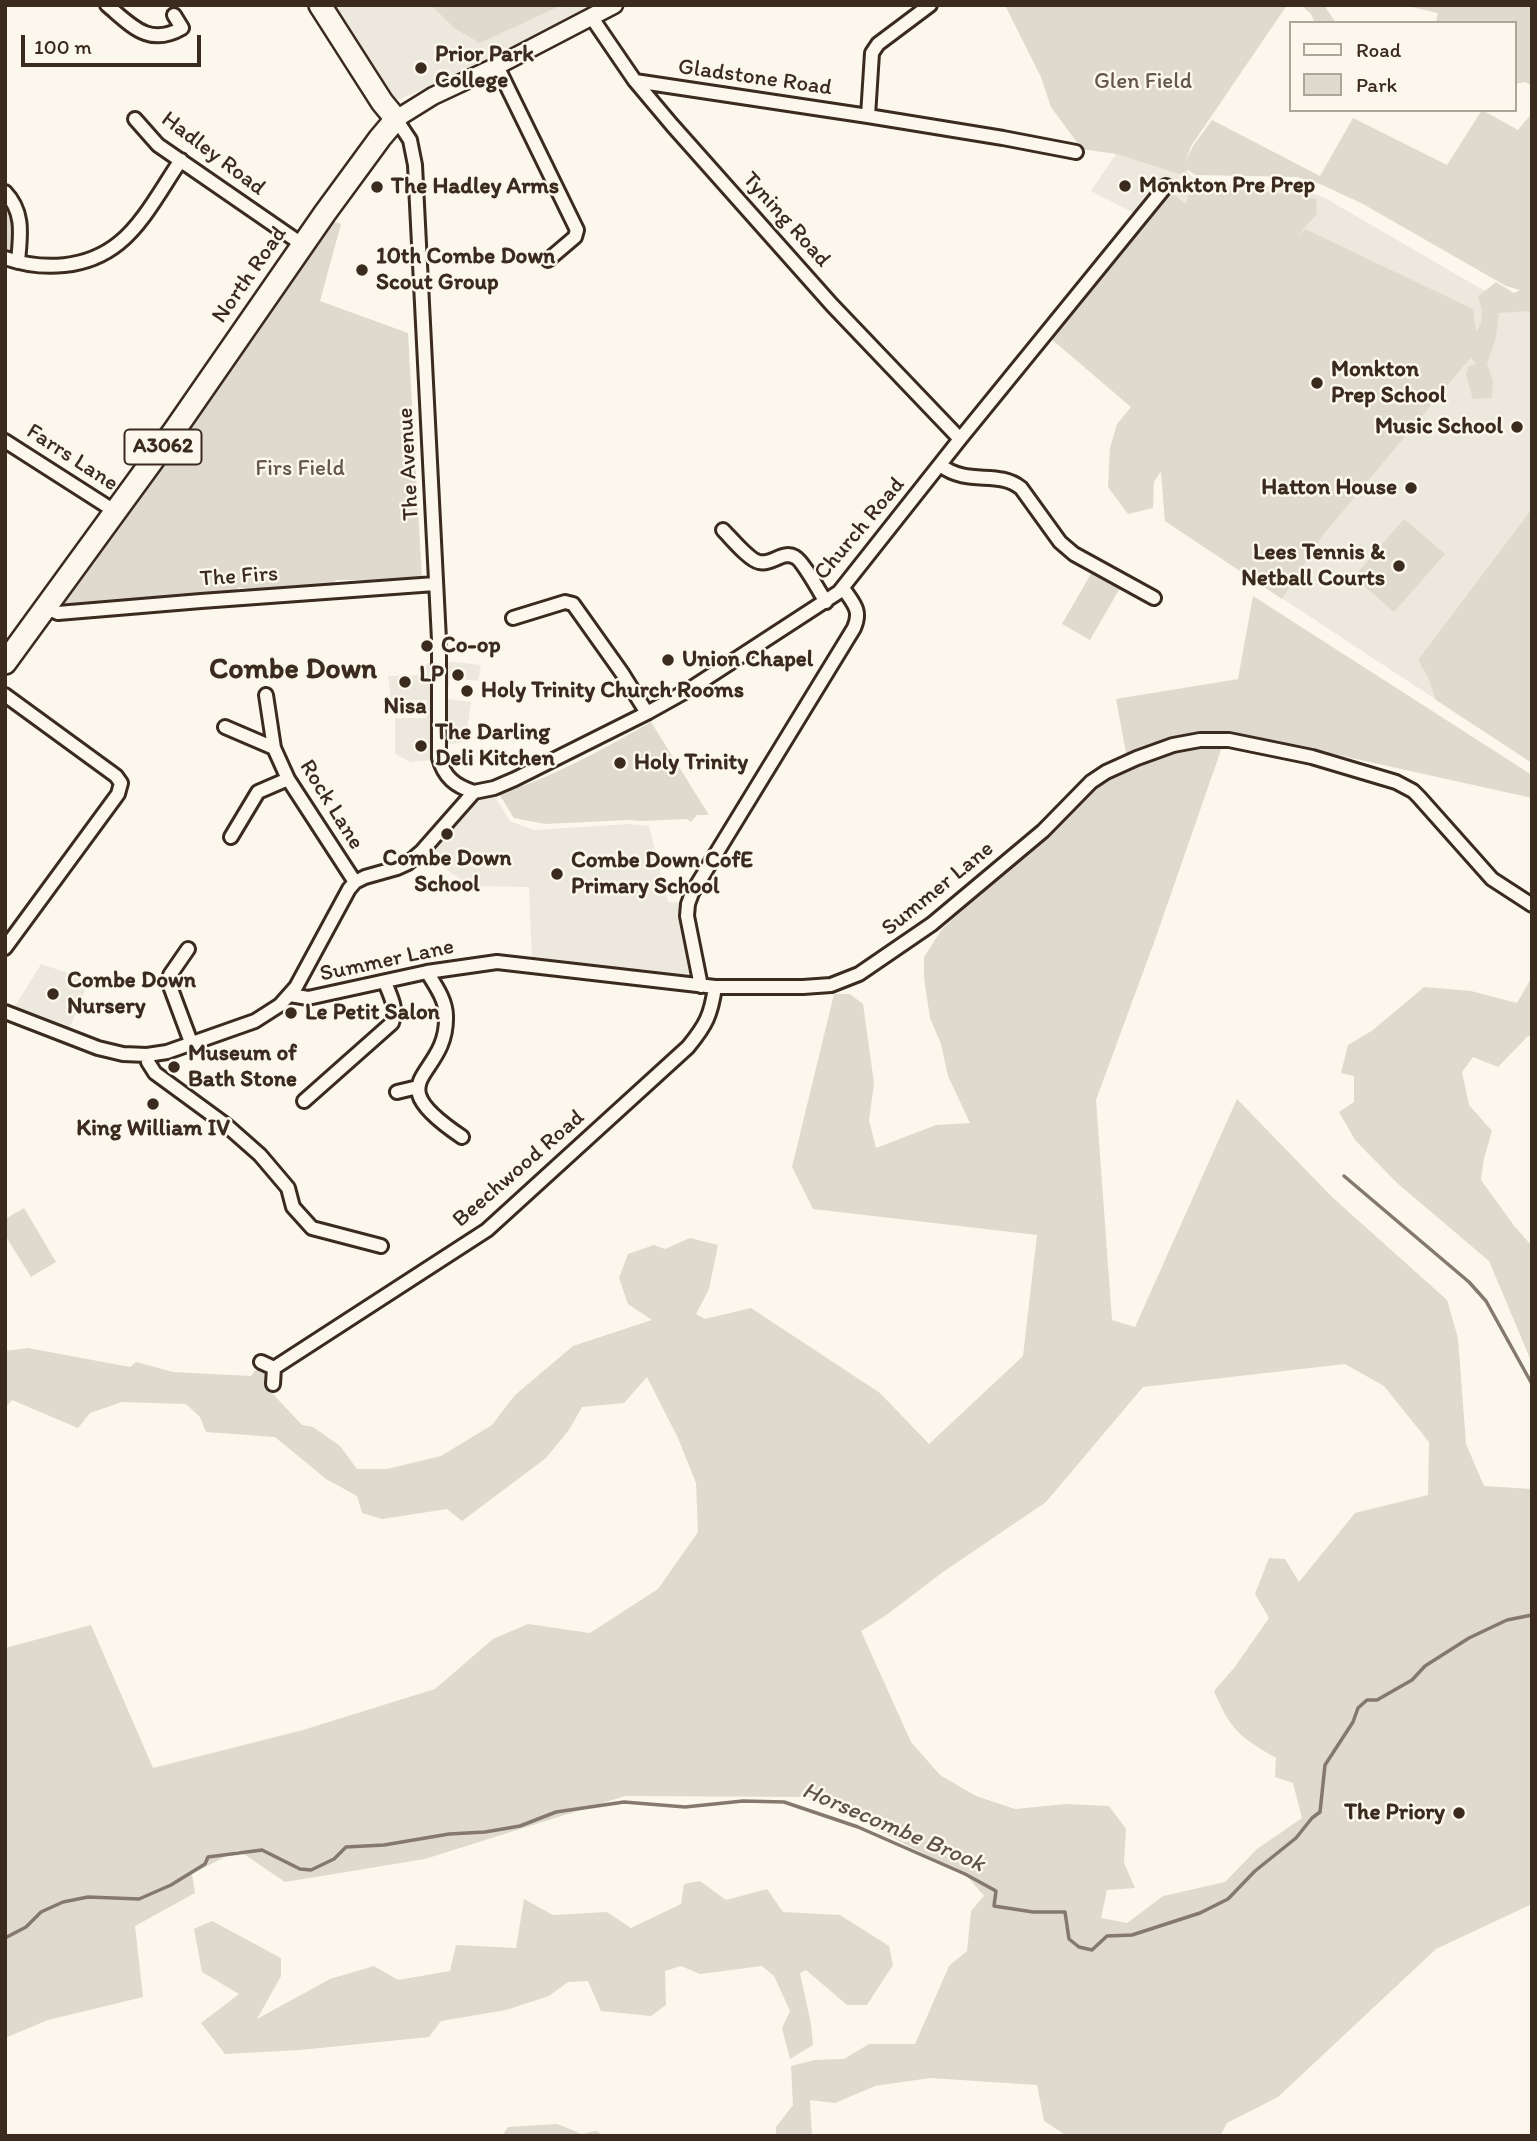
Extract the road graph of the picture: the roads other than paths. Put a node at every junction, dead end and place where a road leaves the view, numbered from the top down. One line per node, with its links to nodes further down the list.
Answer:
1 (107, 5): 5 (street)
2 (320, 5): 11 (main road)
3 (614, 5): 6 (street, North Road)
4 (930, 5): 9 (street)
5 (174, 15)
6 (593, 18): 7 (street, North Road); 8 (street, Tyning Road)
7 (497, 66): 11 (street, North Road); 18 (street)
8 (635, 81): 9 (street, Gladstone Road); 19 (street, Tyning Road)
9 (868, 116): 12 (street, Gladstone Road)
10 (135, 119): 13 (street, Hadley Road)
11 (396, 119): 16 (main road, North Road / A3062); 24 (street, The Avenue)
12 (1076, 152)
13 (181, 160): 16 (street, Hadley Road); 17 (street)
14 (1166, 186): 19 (street, Church Road)
15 (5, 192): 17 (street)
16 (303, 245): 22 (main road, North Road / A3062)
17 (11, 260)
18 (548, 260)
19 (960, 439): 21 (street, Church Road)
20 (5, 441): 22 (street, Farrs Lane)
21 (940, 466): 25 (street, Church Road); 26 (street)
22 (116, 512): 28 (main road, North Road / A3062)
23 (723, 530): 27 (street)
24 (435, 584): 28 (street, The Firs); 38 (street, The Avenue)
25 (843, 588): 27 (street, Church Road); 46 (street)
26 (1154, 598)
27 (825, 602): 34 (street, Church Road)
28 (47, 608): 30 (main road, North Road / A3062)
29 (513, 618): 34 (street)
30 (13, 639): 31 (main road, North Road / A3062)
31 (5, 663)
32 (5, 695): 42 (street)
33 (266, 695): 36 (street, Rock Lane)
34 (647, 713): 38 (street, Church Road)
35 (225, 727): 36 (street, Rock Lane)
36 (274, 748): 37 (street, Rock Lane)
37 (288, 779): 39 (street); 40 (street, Rock Lane)
38 (474, 792): 40 (street)
39 (231, 837)
40 (355, 882): 48 (street)
41 (1532, 905): 47 (street, Summer Lane)
42 (5, 948)
43 (188, 949): 50 (street)
44 (427, 972): 45 (street, Summer Lane); 46 (street, Summer Lane); 52 (street)
45 (385, 982): 48 (street, Summer Lane); 54 (street)
46 (701, 986): 47 (street, Summer Lane)
47 (715, 987): 58 (street, Beechwood Road)
48 (290, 995): 50 (street)
49 (5, 1012): 51 (street)
50 (192, 1045): 51 (street)
51 (147, 1055): 56 (street)
52 (418, 1087): 53 (street); 55 (street)
53 (397, 1092)
54 (304, 1101)
55 (462, 1137)
56 (381, 1246)
57 (261, 1362): 58 (street)
58 (274, 1368): 59 (street)
59 (273, 1384)

